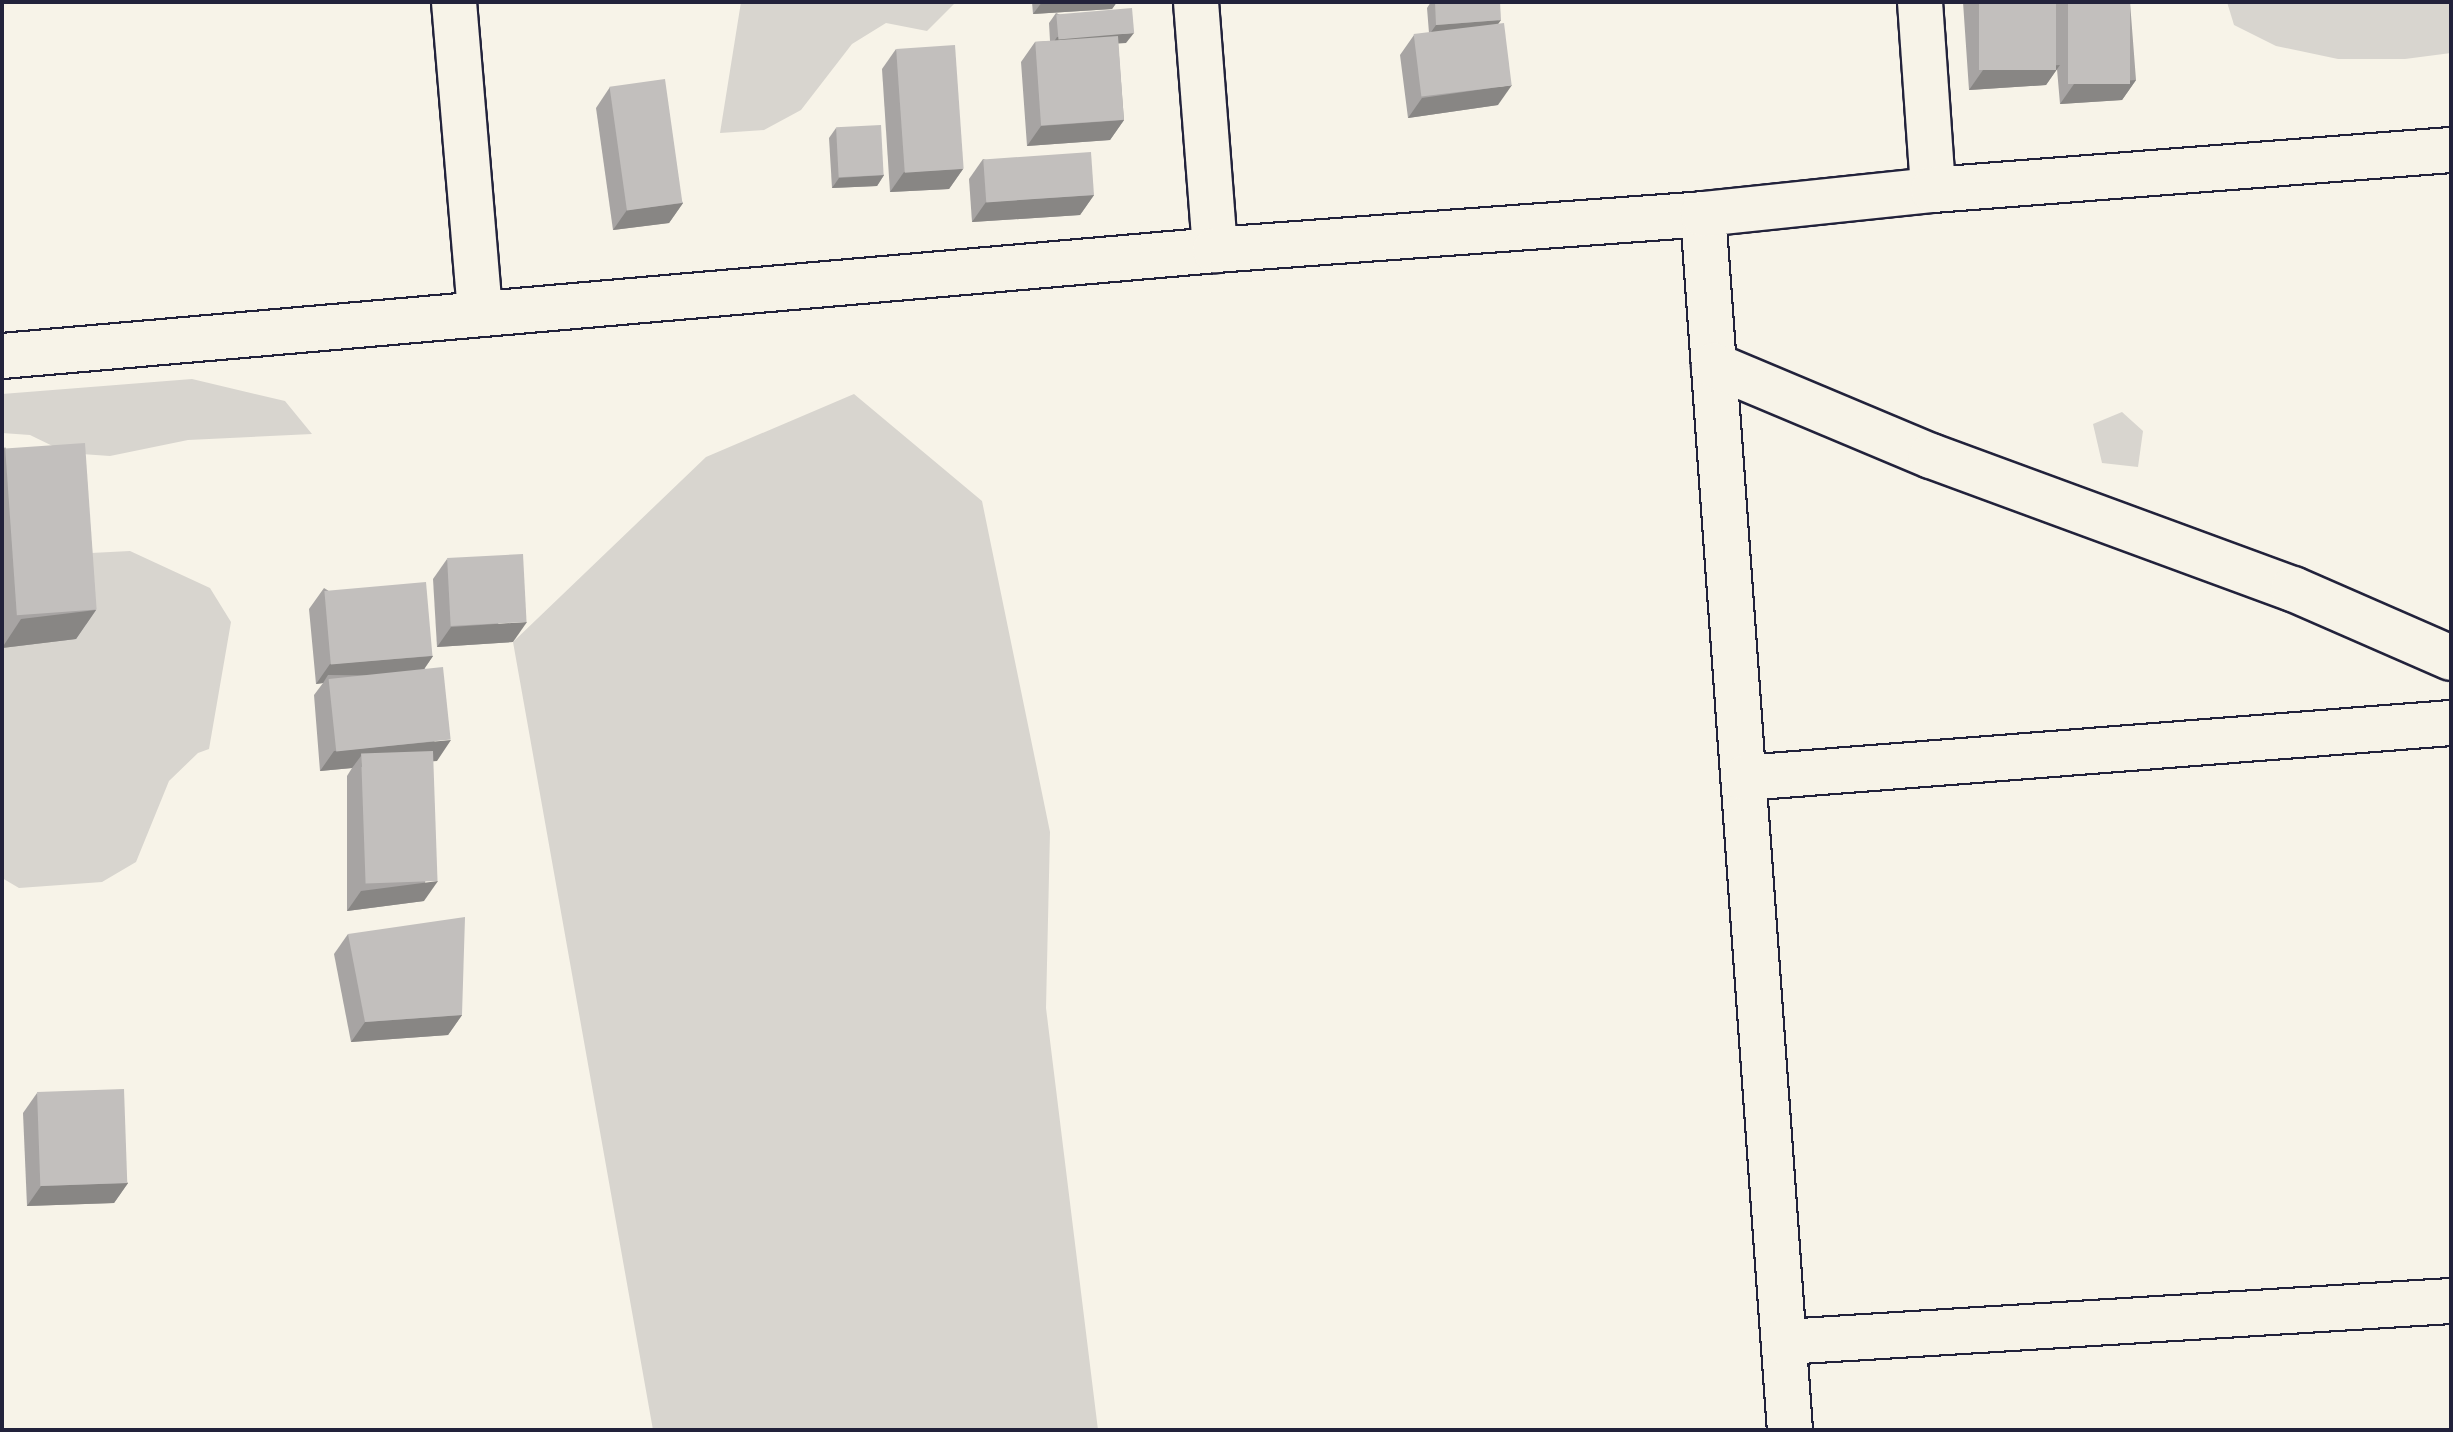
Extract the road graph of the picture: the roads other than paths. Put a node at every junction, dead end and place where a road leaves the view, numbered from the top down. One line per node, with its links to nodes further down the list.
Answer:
1 (454, 2): 8 (street)
2 (1196, 2): 7 (street)
3 (1920, 2): 5 (street)
4 (2451, 150): 5 (street)
5 (1933, 190): 6 (street)
6 (1703, 214): 7 (street); 10 (street)
7 (1215, 250): 8 (street)
8 (480, 314): 9 (street)
9 (2, 356)
10 (1714, 365): 11 (street); 13 (street)
11 (2451, 658)
12 (2451, 723): 13 (street)
13 (1744, 778): 15 (street)
14 (2451, 1301): 15 (street)
15 (1784, 1342): 16 (street)
16 (1790, 1430)

